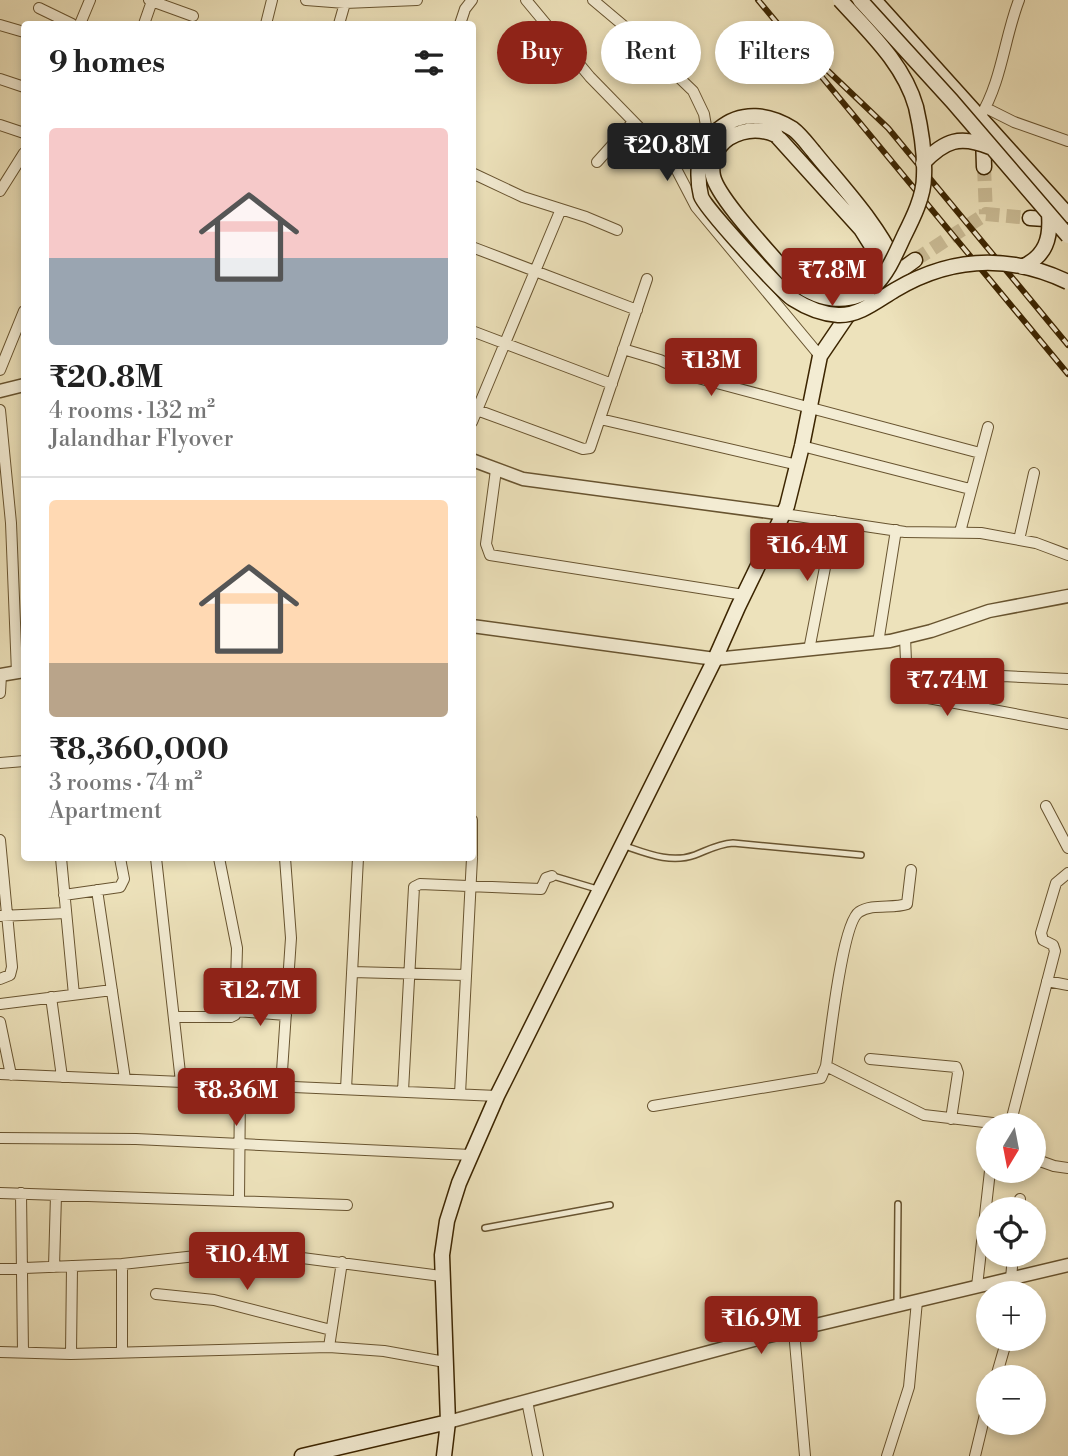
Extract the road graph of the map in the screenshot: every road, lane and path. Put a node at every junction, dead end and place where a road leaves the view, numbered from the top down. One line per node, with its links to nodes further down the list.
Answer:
1 (90, 0): 17 (street)
2 (272, 0): 19 (street)
3 (306, 0): 13 (street)
4 (417, 0): 13 (street)
5 (526, 0): 27 (street)
6 (593, 0): 30 (street)
7 (840, 0): 35 (main road, bridge)
8 (860, 0): 32 (main road, bridge)
9 (874, 0): 26 (main road)
10 (1019, 0): 26 (street)
11 (151, 1): 15 (street); 18 (street)
12 (470, 1): 21 (street)
13 (345, 3): 20 (street)
14 (39, 8): 16 (street)
15 (193, 16)
16 (66, 21)
17 (81, 21)
18 (145, 21)
19 (267, 21)
20 (340, 21)
21 (461, 21)
22 (0, 24): 23 (street)
23 (21, 31)
24 (0, 79): 25 (street)
25 (21, 86)
26 (983, 115): 31 (street); 36 (main road); 42 (main road)
27 (633, 122): 34 (street); 60 (street)
28 (0, 125): 29 (street)
29 (21, 132)
30 (708, 138): 49 (main road, bridge); 50 (main road, bridge)
31 (1068, 141)
32 (991, 147): 35 (main road, bridge); 41 (main road, bridge)
33 (21, 157): 38 (street)
34 (597, 162)
35 (923, 163): 54 (main road, bridge)
36 (984, 167)
37 (476, 175): 40 (street)
38 (3, 180): 39 (street)
39 (0, 191)
40 (561, 209): 45 (street); 51 (street)
41 (1049, 214): 46 (main road, bridge); 49 (main road, bridge)
42 (1068, 215)
43 (1030, 218): 44 (main road)
44 (1068, 221)
45 (617, 230)
46 (1068, 236)
47 (476, 249): 51 (street)
48 (915, 260): 50 (main road)
49 (1022, 267): 53 (main road, bridge)
50 (899, 271): 54 (main road)
51 (536, 273): 55 (street); 58 (street)
52 (647, 279): 55 (street)
53 (1068, 282)
54 (876, 287): 60 (main road)
55 (637, 310): 59 (street)
56 (21, 318): 61 (street)
57 (476, 333): 58 (street)
58 (505, 344): 62 (street); 67 (street)
59 (623, 349): 62 (street); 65 (street)
60 (820, 356): 65 (main road)
61 (0, 370)
62 (612, 384): 69 (street)
63 (21, 386): 64 (street)
64 (0, 391)
65 (810, 409): 71 (main road); 72 (street)
66 (0, 410): 79 (street)
67 (478, 410): 68 (street); 69 (street)
68 (476, 414)
69 (600, 419): 74 (street)
70 (988, 427): 72 (street)
71 (802, 446): 74 (main road); 77 (street)
72 (980, 453): 77 (street)
73 (476, 462): 75 (street)
74 (797, 465): 78 (main road)
75 (496, 470): 78 (street); 85 (street)
76 (1034, 473): 83 (street)
77 (970, 489): 82 (street)
78 (784, 514): 80 (street); 85 (main road)
79 (7, 520): 92 (street)
80 (834, 521): 81 (street); 90 (street)
81 (895, 530): 82 (street); 89 (street)
82 (960, 532): 83 (street)
83 (1019, 540): 84 (street)
84 (1068, 555)
85 (744, 595): 91 (main road)
86 (1068, 596): 88 (street)
87 (476, 627): 91 (street)
88 (905, 637): 89 (street); 96 (street)
89 (878, 643): 90 (street)
90 (809, 650): 91 (street)
91 (715, 659): 103 (main road)
92 (21, 672): 93 (street)
93 (1, 675): 95 (street)
94 (1068, 679): 96 (street)
95 (0, 693)
96 (977, 707): 97 (street)
97 (1068, 724)
98 (21, 761): 99 (street)
99 (0, 763)
100 (1046, 806): 101 (street)
101 (1064, 831): 104 (street)
102 (0, 840): 121 (street)
103 (622, 845): 105 (lane); 118 (main road)
104 (1068, 848)
105 (861, 855)
106 (61, 861): 119 (street)
107 (120, 861): 117 (street)
108 (156, 861): 134 (street)
109 (220, 861): 132 (street)
110 (285, 861): 133 (street)
111 (358, 861): 122 (street)
112 (472, 861): 116 (street)
113 (911, 870): 137 (street)
114 (1068, 873): 126 (street)
115 (552, 876): 116 (street); 118 (lane)
116 (471, 886): 123 (street); 124 (street)
117 (97, 890): 119 (street); 128 (street)
118 (600, 890): 147 (main road)
119 (64, 895): 120 (street)
120 (66, 913): 121 (street); 129 (street)
121 (4, 916): 125 (street)
122 (352, 972): 123 (street); 144 (street)
123 (409, 974): 124 (street); 145 (street)
124 (465, 975): 146 (street)
125 (0, 979)
126 (1047, 981): 127 (street); 149 (street)
127 (1068, 985)
128 (112, 990): 129 (street); 140 (street)
129 (74, 995): 130 (street)
130 (51, 997): 131 (street); 139 (street)
131 (0, 1004)
132 (236, 1011): 133 (street); 134 (street)
133 (286, 1014): 143 (street)
134 (174, 1017): 141 (street)
135 (0, 1022): 138 (street)
136 (870, 1059): 150 (street)
137 (826, 1066): 148 (street); 150 (street)
138 (5, 1074): 139 (street)
139 (62, 1077): 140 (street)
140 (125, 1079): 141 (street)
141 (181, 1082): 142 (street)
142 (240, 1085): 143 (street); 153 (street)
143 (281, 1086): 144 (street)
144 (346, 1089): 145 (street)
145 (403, 1091): 146 (street)
146 (460, 1094): 147 (street)
147 (497, 1096): 154 (main road)
148 (653, 1106)
149 (1013, 1113)
150 (951, 1119): 151 (street)
151 (976, 1122)
152 (0, 1138): 153 (street)
153 (239, 1144): 154 (street); 161 (street)
154 (471, 1155): 173 (main road)
155 (1046, 1163): 156 (street)
156 (1068, 1168)
157 (989, 1183): 174 (street)
158 (0, 1193): 159 (street)
159 (21, 1193): 160 (street); 172 (street)
160 (56, 1195): 161 (street); 170 (street)
161 (239, 1200): 163 (street)
162 (898, 1204): 179 (lane)
163 (347, 1205)
164 (610, 1205): 165 (lane)
165 (485, 1228)
166 (342, 1262): 167 (street); 173 (street); 180 (street)
167 (122, 1264): 169 (street); 185 (street)
168 (1068, 1265): 175 (street)
169 (72, 1266): 170 (street); 186 (street)
170 (54, 1267): 172 (street)
171 (0, 1269): 172 (street)
172 (22, 1269): 184 (street)
173 (441, 1276): 187 (main road)
174 (977, 1281)
175 (1016, 1281)
176 (976, 1286): 178 (street)
177 (156, 1294): 180 (street)
178 (917, 1301): 179 (street); 196 (street)
179 (897, 1306): 181 (street)
180 (331, 1330): 182 (street)
181 (794, 1331): 188 (street); 195 (street)
182 (329, 1346): 185 (street); 187 (street)
183 (0, 1352): 184 (street)
184 (23, 1352): 186 (street)
185 (122, 1353): 186 (street)
186 (71, 1354)
187 (445, 1362): 189 (main road)
188 (527, 1401): 189 (street); 194 (street)
189 (448, 1422): 191 (main road); 193 (main road)
190 (980, 1435): 197 (street)
191 (335, 1452): 192 (main road)
192 (302, 1456)
193 (444, 1456)
194 (538, 1456)
195 (805, 1456)
196 (887, 1456)
197 (975, 1456)

